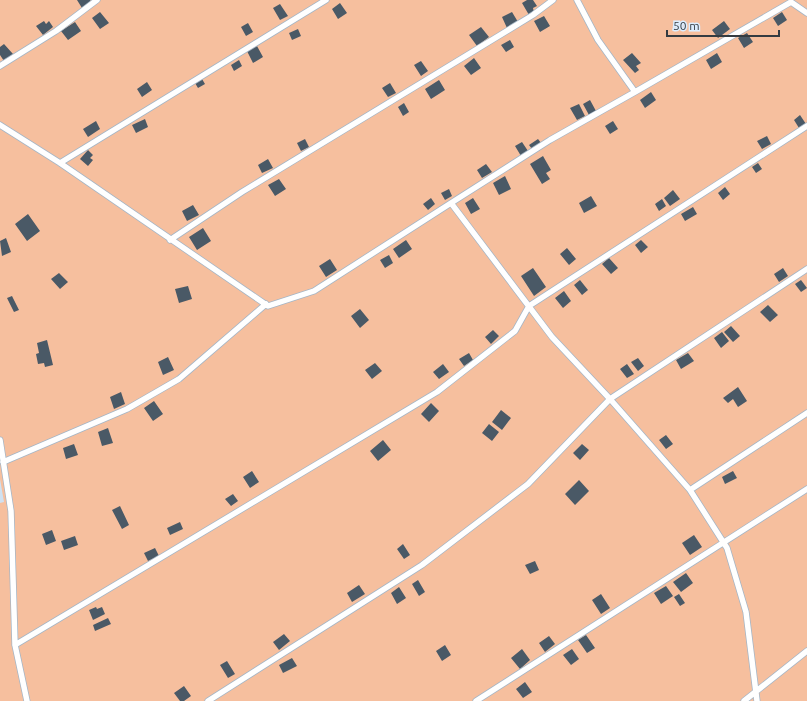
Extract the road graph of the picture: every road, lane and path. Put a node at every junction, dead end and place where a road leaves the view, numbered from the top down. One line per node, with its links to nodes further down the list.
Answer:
1 (97, 0): 7 (lane)
2 (326, 0): 11 (lane)
3 (553, 0): 13 (lane)
4 (578, 0): 8 (lane)
5 (790, 1): 6 (lane); 8 (lane)
6 (807, 13)
7 (0, 66)
8 (635, 92): 12 (lane)
9 (0, 126): 11 (lane)
10 (807, 126): 16 (lane)
11 (60, 163): 13 (lane)
12 (451, 203): 15 (lane); 16 (lane)
13 (170, 240): 15 (lane)
14 (807, 269): 17 (lane)
15 (266, 304): 20 (lane)
16 (529, 306): 17 (lane); 24 (lane)
17 (610, 399): 22 (lane); 28 (lane)
18 (807, 412): 22 (lane)
19 (0, 440): 20 (lane)
20 (3, 462): 24 (lane)
21 (807, 489): 23 (lane)
22 (690, 490): 23 (lane)
23 (723, 542): 26 (lane); 29 (lane)
24 (16, 645): 27 (lane)
25 (807, 651): 26 (lane)
26 (756, 692): 30 (lane); 31 (lane); 32 (lane)
27 (27, 701)
28 (208, 701)
29 (476, 701)
30 (744, 701)
31 (757, 701)
32 (761, 701)

